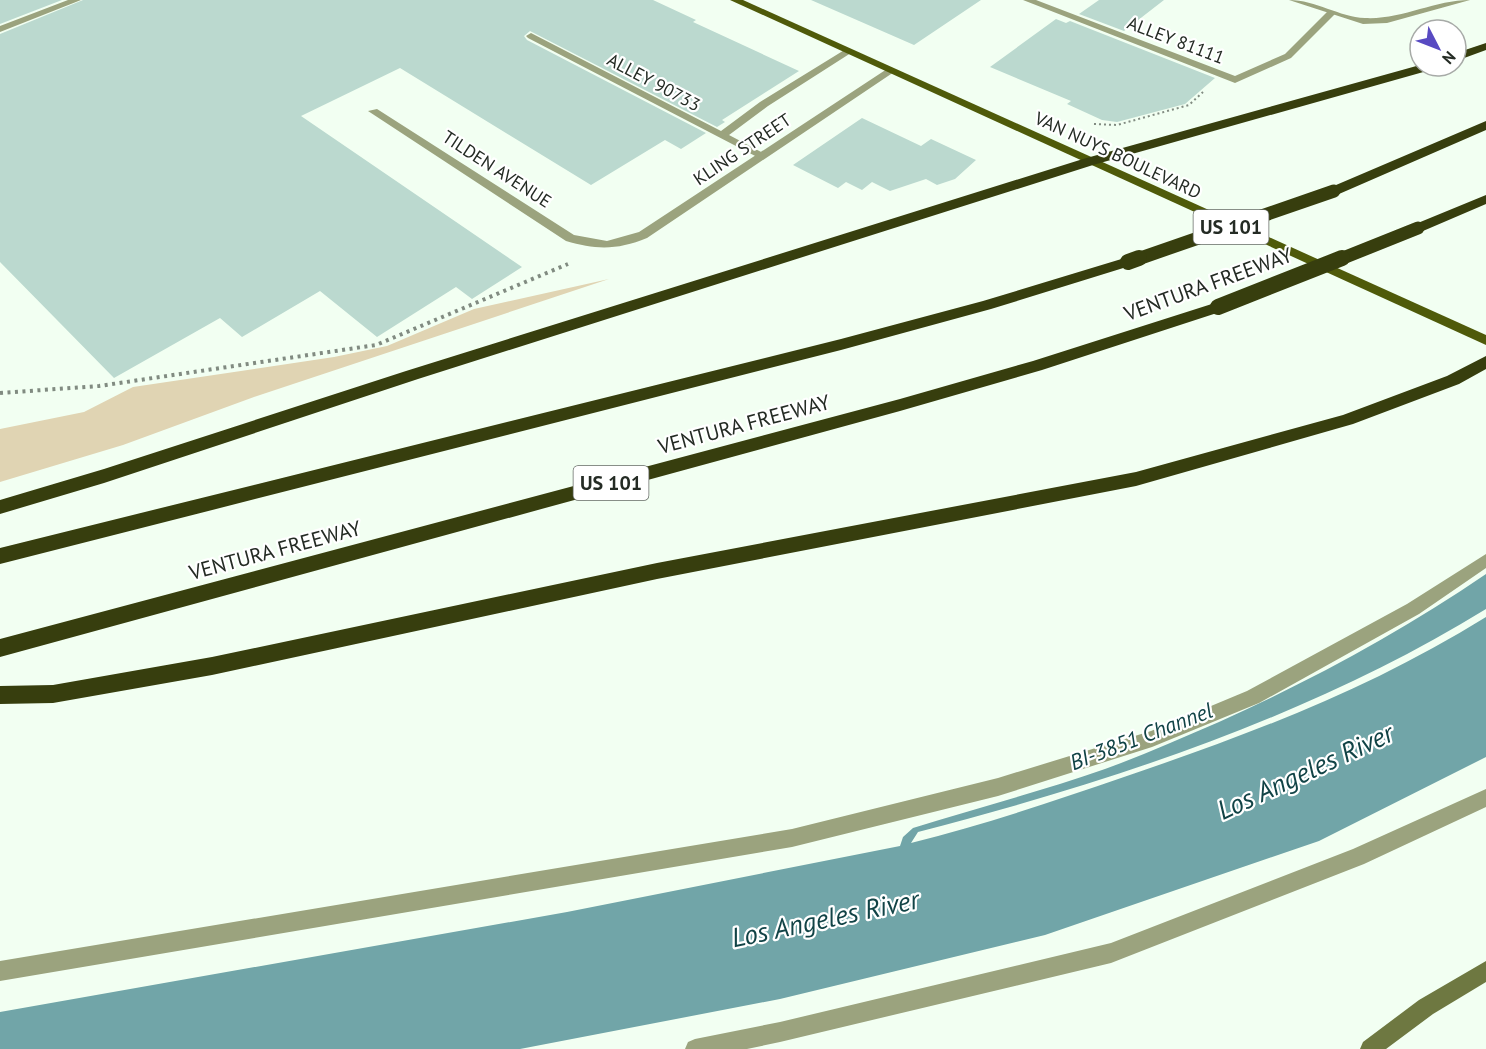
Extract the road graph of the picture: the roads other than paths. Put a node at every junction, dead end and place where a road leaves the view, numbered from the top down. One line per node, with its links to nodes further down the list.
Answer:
1 (76, 0): 7 (street)
2 (735, 0): 10 (main road, VAN NUYS BOULEVARD)
3 (1028, 0): 6 (street, ALLEY 81111)
4 (1294, 0): 6 (street)
5 (1465, 0): 6 (street)
6 (1331, 13)
7 (0, 29)
8 (531, 36): 16 (street, ALLEY 90733)
9 (1486, 46): 11 (highway)
10 (849, 51): 12 (main road, VAN NUYS BOULEVARD); 16 (street)
11 (1468, 53)
12 (890, 70): 17 (street, KLING STREET); 18 (main road, VAN NUYS BOULEVARD)
13 (1408, 72): 18 (highway)
14 (373, 111): 20 (street, TILDEN AVENUE)
15 (1486, 124): 24 (highway, US 101, bridge)
16 (722, 135): 17 (street, ALLEY 90733)
17 (761, 156): 20 (street, KLING STREET)
18 (1088, 162): 21 (main road, VAN NUYS BOULEVARD); 23 (highway)
19 (1486, 199): 26 (highway, VENTURA FREEWAY / US 101, bridge)
20 (607, 246)
21 (1486, 340)
22 (1486, 363): 27 (highway)
23 (0, 507)
24 (0, 556)
25 (1486, 560): 29 (street)
26 (0, 648)
27 (0, 695)
28 (1486, 798): 31 (street)
29 (0, 971)
30 (1486, 971): 32 (main road)
31 (695, 1049)
32 (1370, 1049)

